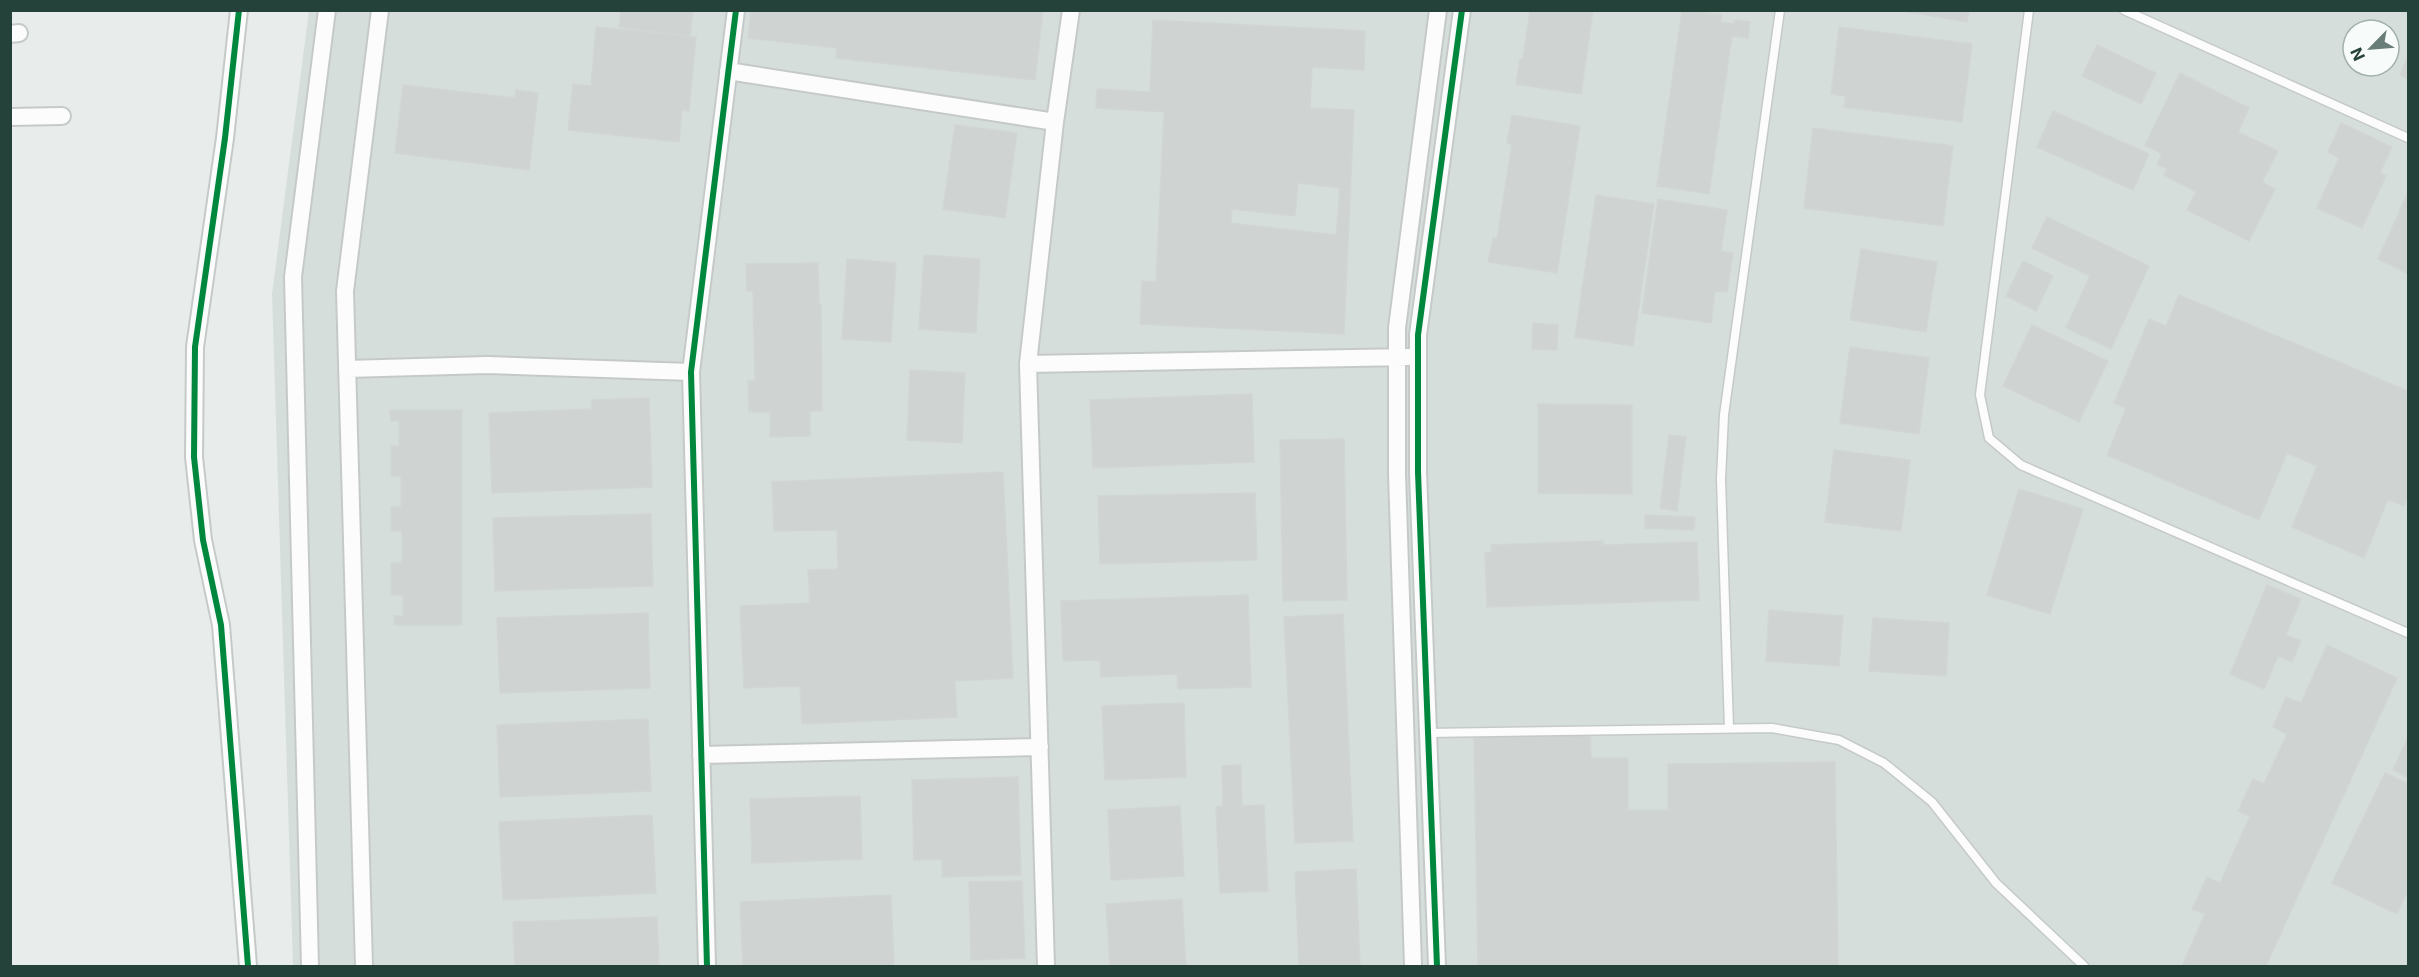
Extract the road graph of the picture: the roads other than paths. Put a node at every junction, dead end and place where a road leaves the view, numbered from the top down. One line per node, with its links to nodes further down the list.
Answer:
1 (239, 10): 26 (street)
2 (327, 10): 27 (street)
3 (380, 10): 19 (street)
4 (736, 10): 11 (street)
5 (1071, 10): 14 (street)
6 (1438, 10): 16 (street)
7 (1462, 10): 17 (street)
8 (1780, 10): 22 (lane)
9 (2029, 10): 21 (lane)
10 (2124, 10): 15 (lane)
11 (728, 71): 14 (street); 20 (street)
12 (62, 116): 13 (street)
13 (10, 117)
14 (1055, 122): 18 (street)
15 (2409, 138)
16 (1397, 357): 17 (street); 18 (street); 31 (street)
17 (1418, 357): 23 (street)
18 (1028, 364): 24 (street)
19 (347, 369): 20 (street); 28 (street)
20 (691, 372): 25 (street)
21 (2409, 633)
22 (1729, 728): 23 (lane); 33 (lane)
23 (1428, 733): 32 (street)
24 (1040, 747): 25 (street); 30 (street)
25 (701, 755): 29 (street)
26 (248, 966)
27 (310, 966)
28 (364, 966)
29 (707, 966)
30 (1046, 966)
31 (1413, 966)
32 (1437, 966)
33 (2084, 966)

